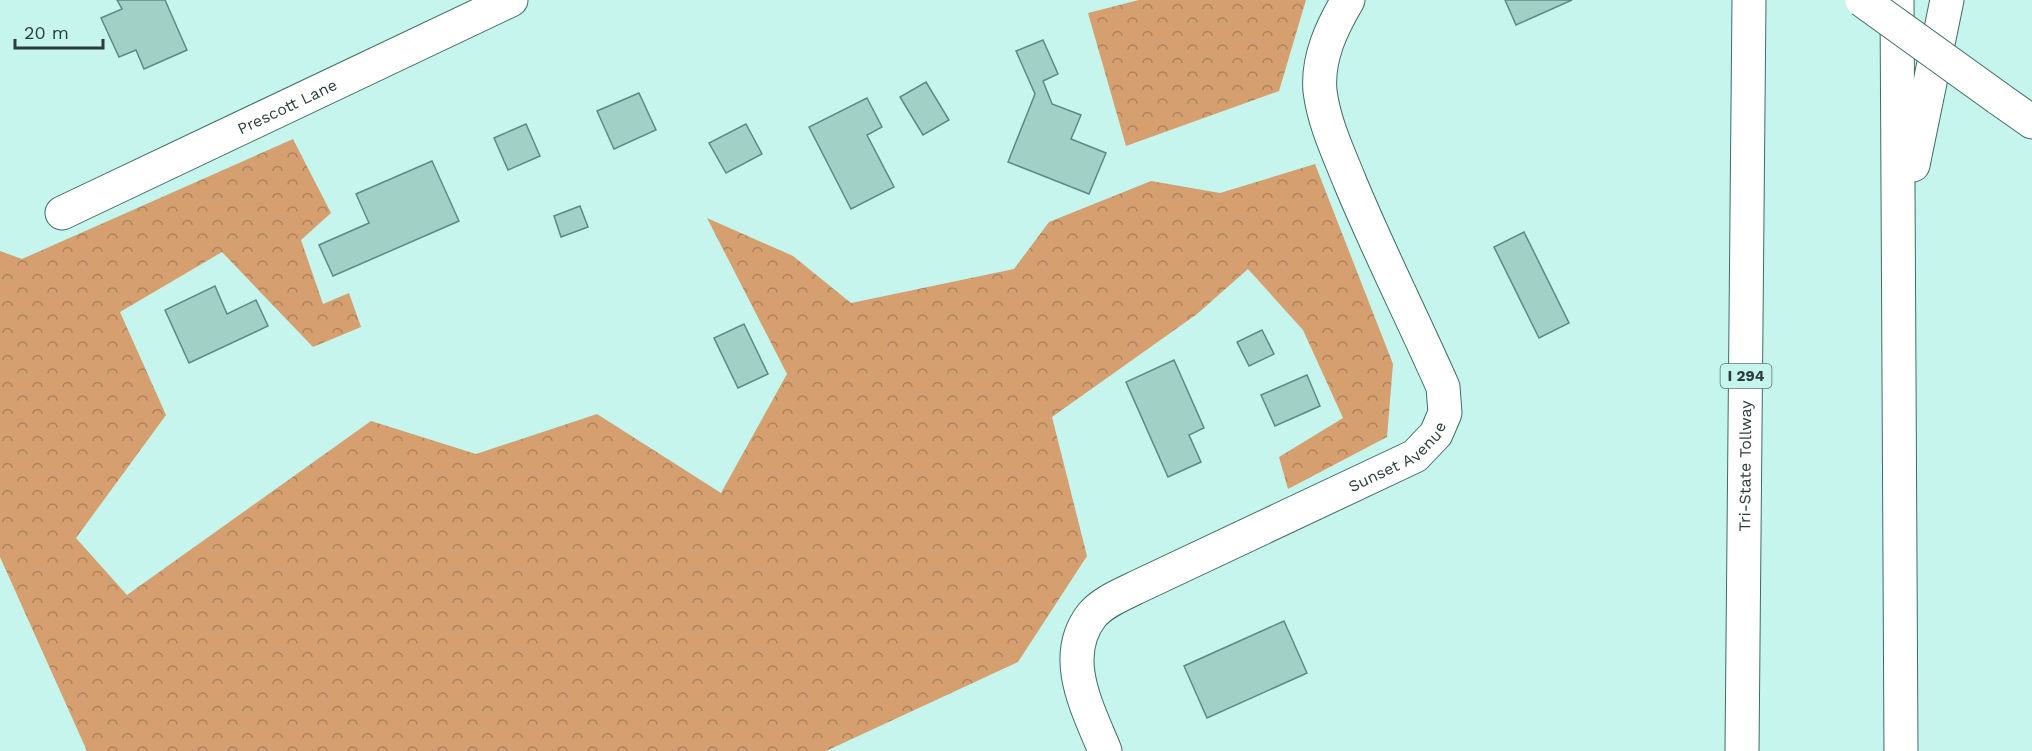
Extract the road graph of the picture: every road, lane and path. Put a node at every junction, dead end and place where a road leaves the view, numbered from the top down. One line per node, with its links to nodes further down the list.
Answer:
1 (511, 0): 8 (main road, Prescott Lane)
2 (1348, 0): 10 (main road, Sunset Avenue)
3 (1749, 0): 11 (main road, Tri-State Tollway / I 294)
4 (1862, 0): 7 (main road, bridge)
5 (1898, 0): 9 (main road)
6 (1947, 0): 9 (main road)
7 (2032, 122)
8 (62, 213)
9 (1900, 229): 12 (main road)
10 (1105, 751)
11 (1742, 751)
12 (1901, 751)

